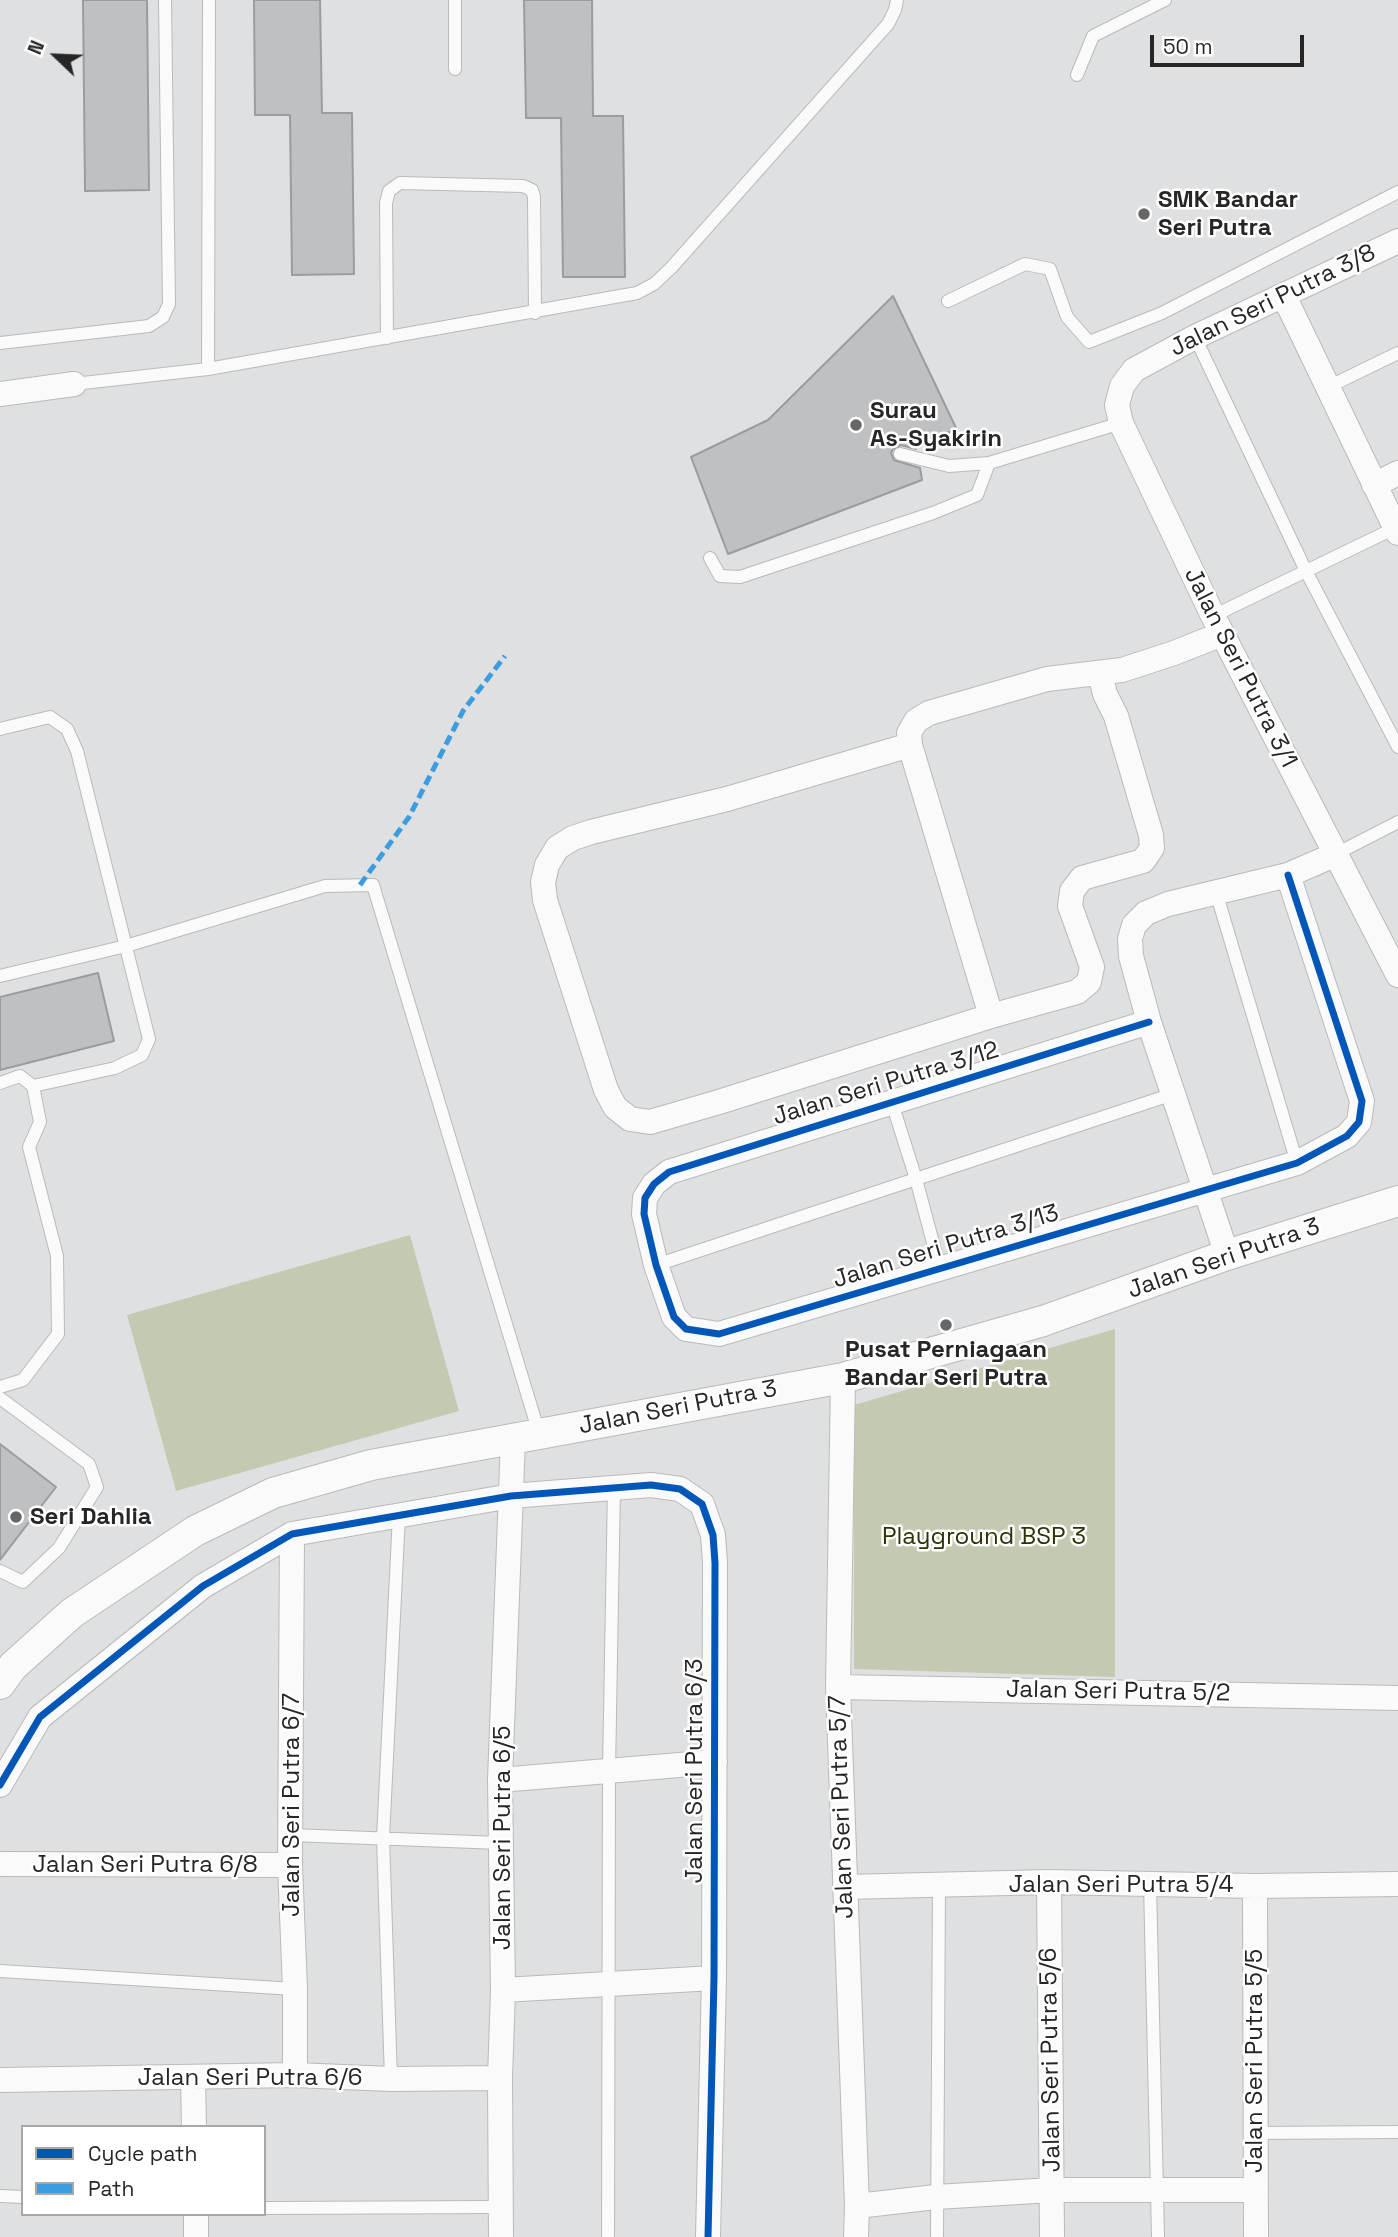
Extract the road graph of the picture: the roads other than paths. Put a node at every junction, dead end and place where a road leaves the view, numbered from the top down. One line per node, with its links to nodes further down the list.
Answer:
1 (165, 0): 15 (lane)
2 (209, 0): 18 (lane)
3 (455, 0): 6 (lane)
4 (897, 0): 12 (lane)
5 (1165, 0): 7 (lane)
6 (455, 69)
7 (1077, 75)
8 (1398, 192): 11 (lane)
9 (1398, 241): 10 (street, Jalan Seri Putra 3/8)
10 (1284, 296): 13 (street, Jalan Seri Putra 3/8); 20 (street)
11 (948, 301)
12 (535, 313): 14 (lane); 14 (lane)
13 (1195, 337): 17 (street, Jalan Seri Putra 3/8); 29 (lane)
14 (387, 338): 18 (lane)
15 (0, 343)
16 (1398, 353): 20 (lane)
17 (1149, 363): 22 (street, Jalan Seri Putra 3/1)
18 (208, 369): 19 (lane)
19 (74, 384): 21 (street)
20 (1326, 388): 26 (street)
21 (0, 394)
22 (1121, 423): 24 (lane); 30 (street, Jalan Seri Putra 3/1)
23 (900, 454): 24 (lane)
24 (989, 463): 28 (lane)
25 (1398, 473): 26 (street)
26 (1374, 485): 27 (street)
27 (1397, 531): 29 (lane)
28 (710, 558)
29 (1306, 571): 30 (lane); 34 (lane)
30 (1217, 625): 31 (street); 36 (street, Jalan Seri Putra 3/1)
31 (1100, 673): 33 (street); 42 (street)
32 (0, 729): 39 (lane)
33 (910, 745): 42 (street); 42 (street)
34 (1398, 747)
35 (1398, 822): 36 (lane)
36 (1334, 855): 37 (street); 40 (street, Jalan Seri Putra 3/1)
37 (1288, 875): 38 (street); 48 (street, Jalan Seri Putra 3/13)
38 (1216, 892): 43 (street); 48 (lane)
39 (126, 946): 41 (lane); 45 (lane); 59 (lane)
40 (1398, 975)
41 (0, 976)
42 (991, 1016)
43 (1149, 1022): 46 (street); 47 (street, Jalan Seri Putra 3/12)
44 (0, 1083): 45 (lane)
45 (33, 1086): 57 (lane)
46 (1173, 1094): 49 (lane); 50 (street)
47 (892, 1104): 49 (lane); 51 (street, Jalan Seri Putra 3/12)
48 (1297, 1163): 50 (street, Jalan Seri Putra 3/13)
49 (916, 1179): 54 (lane); 55 (lane)
50 (1205, 1189): 53 (street); 55 (street, Jalan Seri Putra 3/13)
51 (645, 1198): 54 (street, Jalan Seri Putra 3/13)
52 (1398, 1201): 53 (street, Jalan Seri Putra 3)
53 (1227, 1255): 56 (street, Jalan Seri Putra 3)
54 (656, 1265): 55 (street, Jalan Seri Putra 3/13)
55 (940, 1269)
56 (843, 1378): 59 (street, Jalan Seri Putra 3); 66 (street, Jalan Seri Putra 5/7)
57 (0, 1387)
58 (0, 1398): 64 (lane)
59 (526, 1437): 61 (street, Jalan Seri Putra 6/5); 65 (street, Jalan Seri Putra 3)
60 (614, 1487): 61 (street, Jalan Seri Putra 6/3); 68 (street, Jalan Seri Putra 6/3); 69 (lane)
61 (511, 1496): 62 (street, Jalan Seri Putra 6/3); 70 (street, Jalan Seri Putra 6/5)
62 (399, 1515): 63 (street, Jalan Seri Putra 6/3); 73 (lane)
63 (292, 1534): 71 (street); 72 (street, Jalan Seri Putra 6/7)
64 (0, 1571)
65 (4, 1669)
66 (838, 1687): 67 (street, Jalan Seri Putra 5/2); 82 (street, Jalan Seri Putra 5/7)
67 (1398, 1698)
68 (715, 1762): 69 (street); 84 (street, Jalan Seri Putra 6/3)
69 (609, 1771): 70 (street); 85 (lane)
70 (500, 1780): 74 (street, Jalan Seri Putra 6/5)
71 (0, 1785)
72 (291, 1835): 73 (lane); 76 (street, Jalan Seri Putra 6/7)
73 (383, 1838): 74 (lane); 91 (lane)
74 (500, 1843): 87 (street, Jalan Seri Putra 6/5)
75 (0, 1864): 76 (street, Jalan Seri Putra 6/8)
76 (290, 1865): 86 (street, Jalan Seri Putra 6/7)
77 (1049, 1882): 78 (street, Jalan Seri Putra 5/4); 80 (street, Jalan Seri Putra 5/4); 96 (street, Jalan Seri Putra 5/6)
78 (1150, 1883): 81 (street, Jalan Seri Putra 5/4); 98 (lane)
79 (1398, 1884): 81 (street, Jalan Seri Putra 5/4)
80 (939, 1886): 82 (street, Jalan Seri Putra 5/4); 101 (lane)
81 (1255, 1886): 95 (street, Jalan Seri Putra 5/5)
82 (845, 1887): 102 (street, Jalan Seri Putra 5/7)
83 (0, 1971): 86 (lane)
84 (714, 1978): 85 (street); 109 (street, Jalan Seri Putra 6/3)
85 (610, 1984): 87 (street); 108 (lane)
86 (295, 1989): 88 (street, Jalan Seri Putra 6/7)
87 (503, 1990): 90 (street, Jalan Seri Putra 6/5)
88 (295, 2075): 89 (street, Jalan Seri Putra 6/6); 91 (street, Jalan Seri Putra 6/6)
89 (193, 2078): 92 (street, Jalan Seri Putra 6/6); 93 (street)
90 (500, 2078): 91 (street, Jalan Seri Putra 6/6); 103 (street, Jalan Seri Putra 6/5)
91 (391, 2079)
92 (0, 2080)
93 (194, 2125)
94 (1398, 2132): 95 (lane)
95 (1255, 2133): 97 (street, Jalan Seri Putra 5/5)
96 (1052, 2190): 98 (street); 101 (street); 112 (street, Jalan Seri Putra 5/6)
97 (1256, 2190): 98 (street); 114 (street, Jalan Seri Putra 5/5)
98 (1158, 2192): 113 (lane)
99 (0, 2196): 100 (lane)
100 (21, 2197)
101 (936, 2197): 102 (street); 111 (lane)
102 (857, 2206): 110 (street, Jalan Seri Putra 5/7)
103 (501, 2207): 104 (lane); 107 (street, Jalan Seri Putra 6/5)
104 (266, 2208)
105 (197, 2216): 106 (street)
106 (196, 2237)
107 (501, 2237)
108 (608, 2237)
109 (708, 2237)
110 (856, 2237)
111 (937, 2237)
112 (1052, 2237)
113 (1158, 2237)
114 (1256, 2237)

